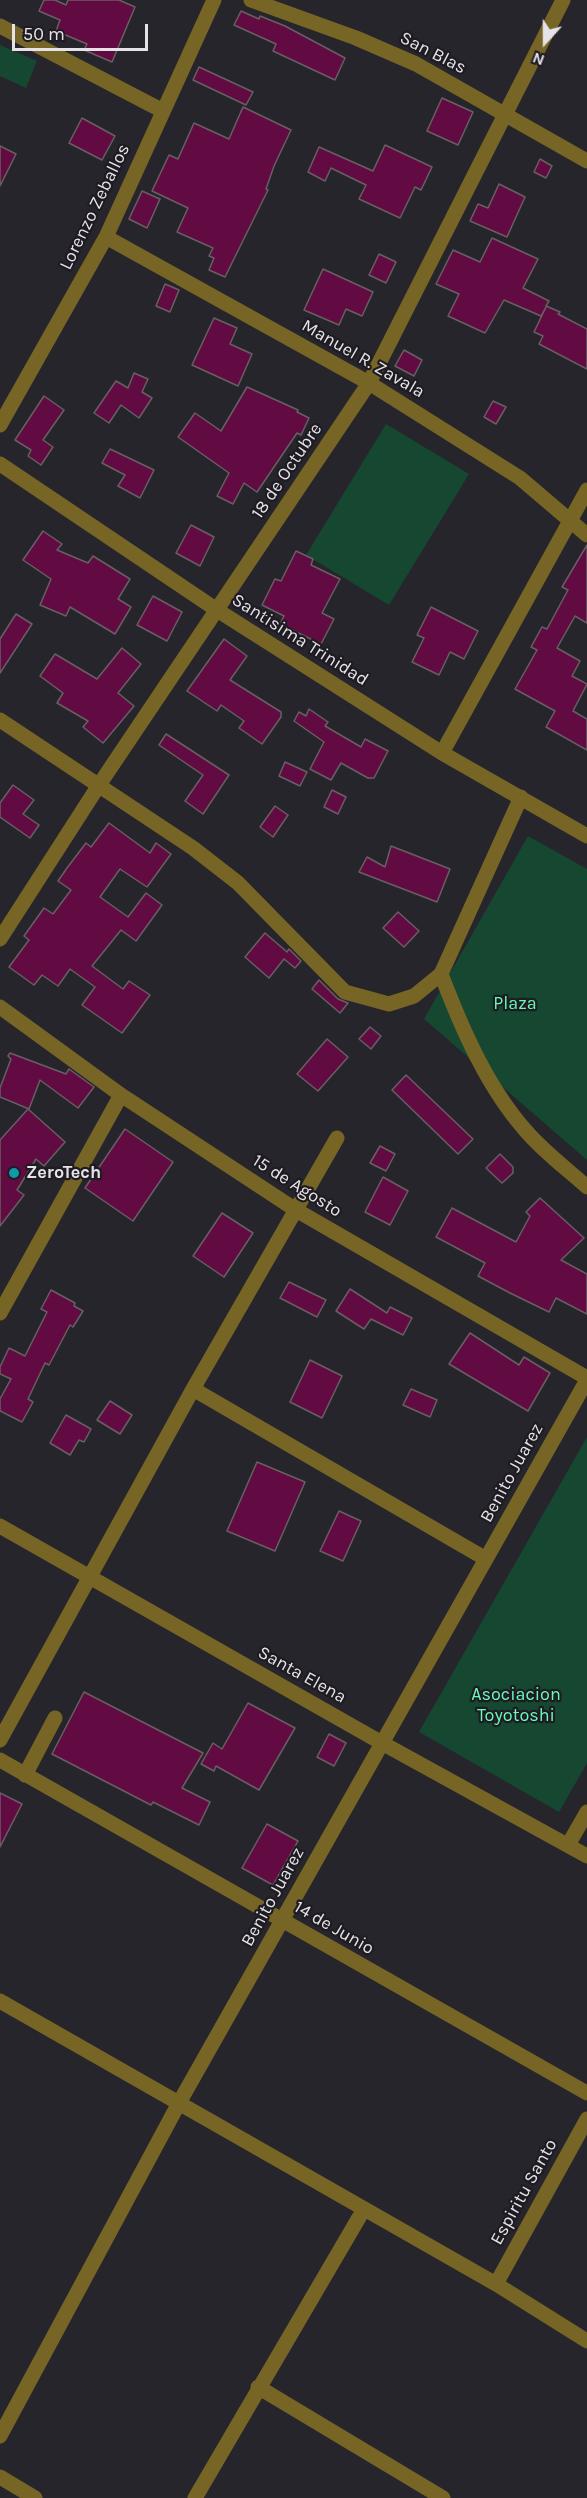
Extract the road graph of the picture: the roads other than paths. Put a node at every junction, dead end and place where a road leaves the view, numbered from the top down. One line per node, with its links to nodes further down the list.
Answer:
1 (214, 0): 5 (street, Lorenzo Zeballos)
2 (251, 0): 6 (street, San Blas)
3 (563, 0): 6 (street, 18 de Octubre)
4 (0, 26): 5 (street)
5 (163, 111): 8 (street, Lorenzo Zeballos)
6 (506, 114): 7 (street, San Blas); 9 (street, 18 de Octubre)
7 (587, 161)
8 (106, 237): 9 (street, Manuel R. Zavala); 10 (street, Lorenzo Zeballos)
9 (369, 383): 13 (street, Manuel R. Zavala); 15 (street, 18 de Octubre)
10 (0, 425)
11 (0, 464): 15 (street, Santisima Trinidad)
12 (587, 490): 13 (street)
13 (570, 521): 14 (street, Manuel R. Zavala); 17 (street)
14 (587, 535)
15 (217, 610): 17 (street, Santisima Trinidad); 18 (street, 18 de Octubre)
16 (0, 720): 18 (street)
17 (442, 753): 19 (street, Santisima Trinidad)
18 (99, 785): 21 (street, 18 de Octubre); 22 (street)
19 (521, 797): 20 (street, Santisima Trinidad); 22 (street)
20 (587, 836)
21 (0, 939)
22 (441, 974): 26 (street)
23 (0, 1007): 24 (street, 15 de Agosto)
24 (121, 1095): 27 (street, 15 de Agosto); 28 (street)
25 (337, 1138): 27 (street)
26 (587, 1187)
27 (296, 1210): 29 (street, 15 de Agosto); 30 (street)
28 (0, 1313)
29 (587, 1379): 32 (street, Benito Juarez)
30 (193, 1389): 32 (street); 33 (street)
31 (0, 1526): 33 (street, Santa Elena)
32 (486, 1560): 36 (street, Benito Juarez)
33 (89, 1578): 35 (street); 36 (street, Santa Elena)
34 (55, 1718): 38 (street)
35 (0, 1740)
36 (382, 1743): 40 (street, Santa Elena); 42 (street, Benito Juarez)
37 (0, 1760): 38 (street, 14 de Junio)
38 (25, 1775): 42 (street, 14 de Junio)
39 (587, 1812): 40 (street)
40 (568, 1845): 41 (street, Santa Elena)
41 (587, 1856)
42 (282, 1921): 44 (street, 14 de Junio); 45 (street, Benito Juarez)
43 (0, 2001): 45 (street)
44 (587, 2093)
45 (179, 2103): 47 (street); 51 (street, Benito Juarez)
46 (587, 2120): 48 (street, Espiritu Santo)
47 (364, 2209): 48 (street); 50 (street)
48 (496, 2284): 49 (street)
49 (587, 2341)
50 (258, 2387): 54 (street); 55 (street)
51 (0, 2436)
52 (0, 2477): 53 (street)
53 (35, 2498)
54 (195, 2498)
55 (444, 2498)

